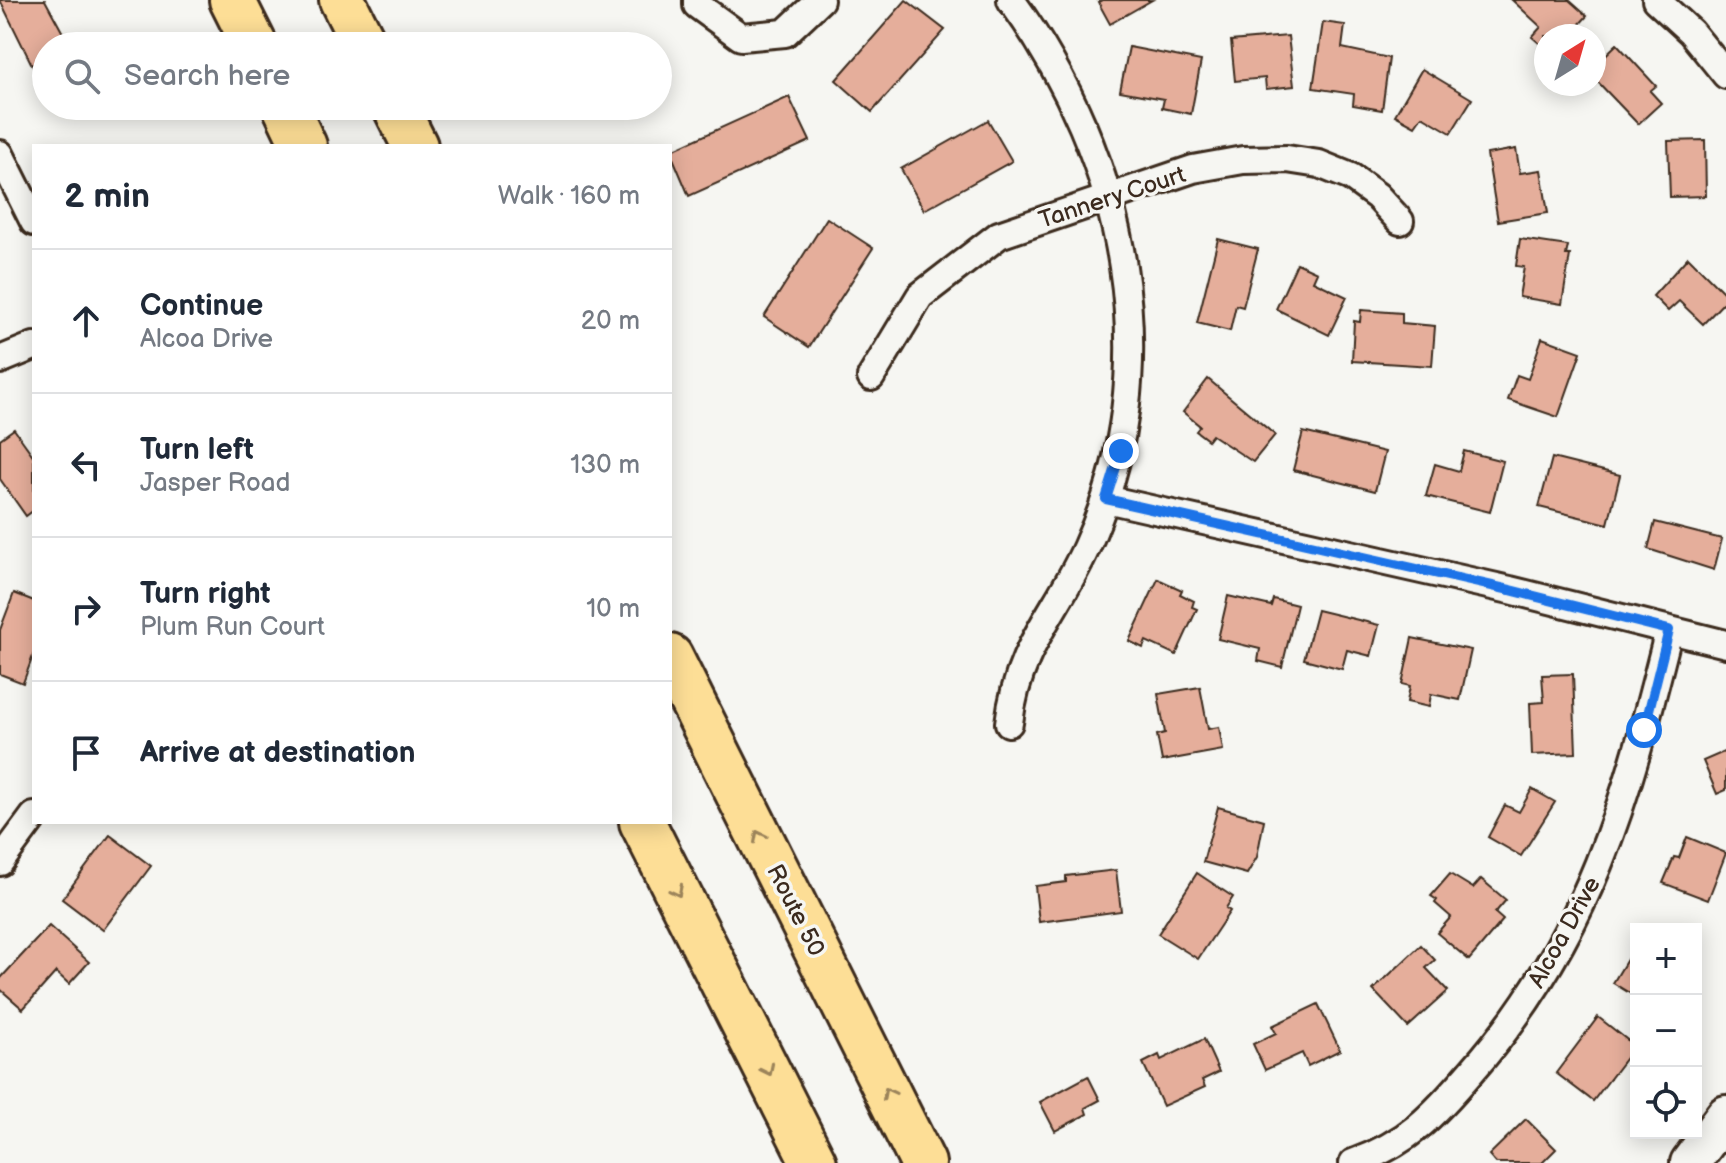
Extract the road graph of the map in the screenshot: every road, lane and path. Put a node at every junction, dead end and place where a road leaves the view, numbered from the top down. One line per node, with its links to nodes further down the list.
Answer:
1 (232, 0): 7 (highway)
2 (342, 0): 8 (highway)
3 (697, 0): 4 (street)
4 (820, 0)
5 (1011, 0): 15 (street)
6 (1656, 0): 9 (street)
7 (248, 32)
8 (358, 32)
9 (1726, 75)
10 (292, 120): 12 (highway)
11 (402, 120): 13 (highway)
12 (303, 144)
13 (414, 144)
14 (0, 154): 16 (street)
15 (1108, 198): 17 (street, Tannery Court); 20 (street, Tannery Court); 21 (street)
16 (32, 218)
17 (1400, 221)
18 (32, 347): 19 (street)
19 (0, 360)
20 (871, 377)
21 (1106, 499): 22 (street); 25 (street)
22 (1669, 630): 23 (street); 32 (street, Alcoa Drive)
23 (1726, 644)
24 (672, 661): 31 (highway, Route 50, one-way to 24)
25 (1009, 723)
26 (32, 819): 28 (street)
27 (643, 824): 30 (highway, one-way to 30)
28 (0, 862)
29 (1726, 1115): 33 (main road)
30 (814, 1163)
31 (923, 1163)
32 (1353, 1163)
33 (1690, 1163)

